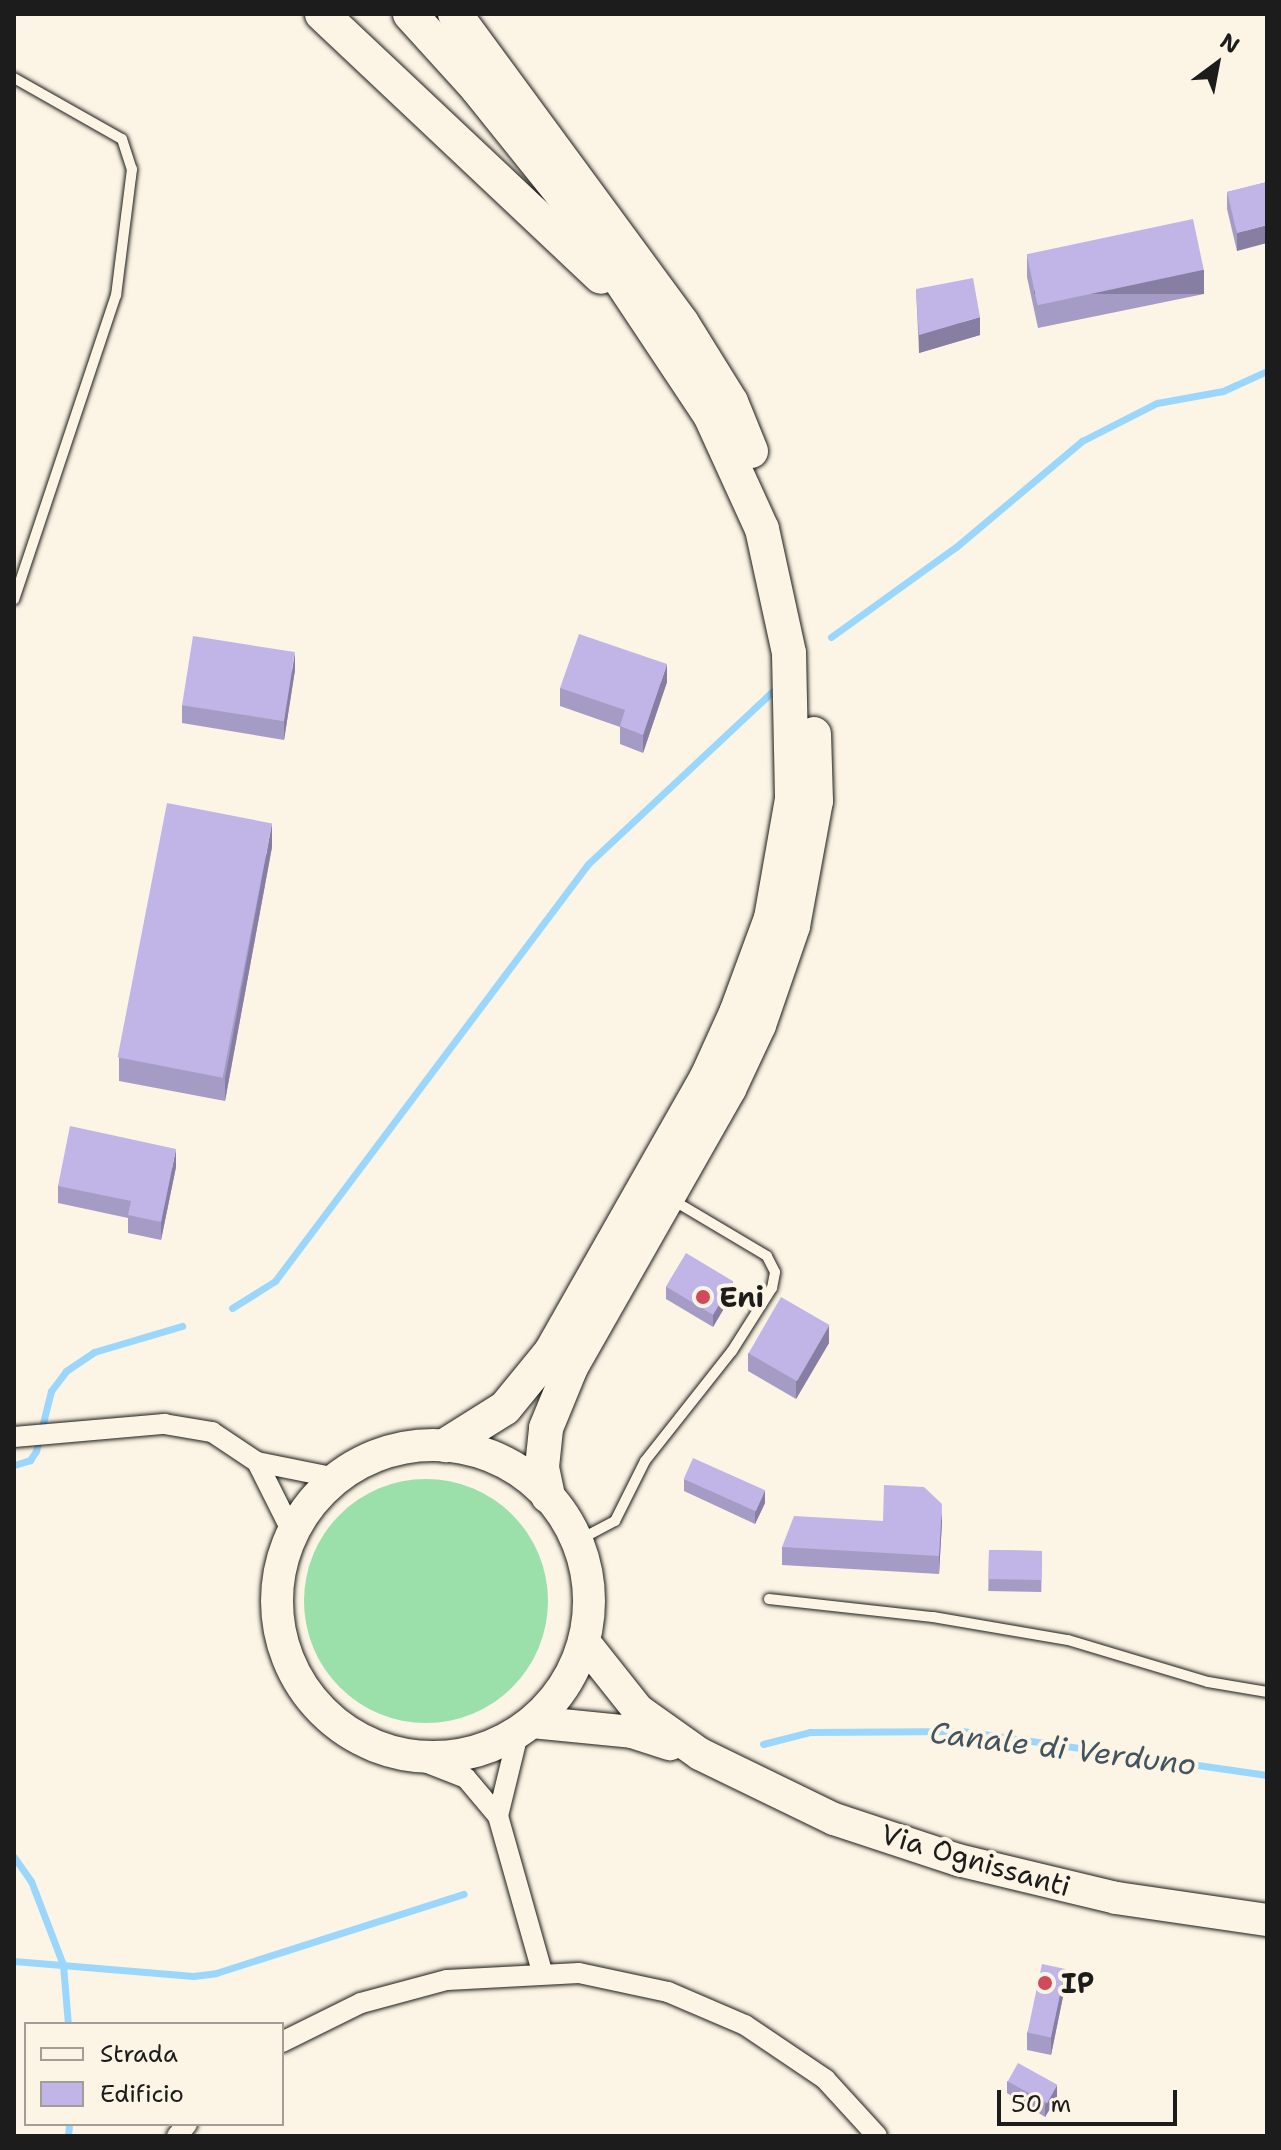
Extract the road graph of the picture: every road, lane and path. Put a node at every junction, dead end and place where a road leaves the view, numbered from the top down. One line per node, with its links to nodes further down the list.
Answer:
1 (322, 14): 5 (highway)
2 (410, 14): 5 (highway)
3 (455, 14): 7 (highway)
4 (14, 78): 6 (lane)
5 (662, 338): 9 (highway)
6 (14, 599)
7 (668, 1197): 12 (highway); 14 (lane)
8 (16, 1437): 10 (street)
9 (446, 1445): 11 (main road); 12 (main road)
10 (257, 1462): 11 (street); 13 (street)
11 (336, 1478): 13 (main road)
12 (548, 1496): 14 (main road)
13 (292, 1532): 20 (main road)
14 (577, 1541): 16 (main road)
15 (769, 1599): 17 (lane)
16 (584, 1642): 18 (main road); 19 (main road, Via Ognissanti)
17 (1267, 1692)
18 (526, 1726): 19 (main road, Via Ognissanti); 20 (main road); 21 (street)
19 (700, 1754): 22 (main road, Via Ognissanti)
20 (407, 1755): 21 (street)
21 (498, 1816): 23 (street)
22 (1267, 1920)
23 (542, 1971): 24 (street); 25 (street)
24 (284, 2041)
25 (877, 2136)

